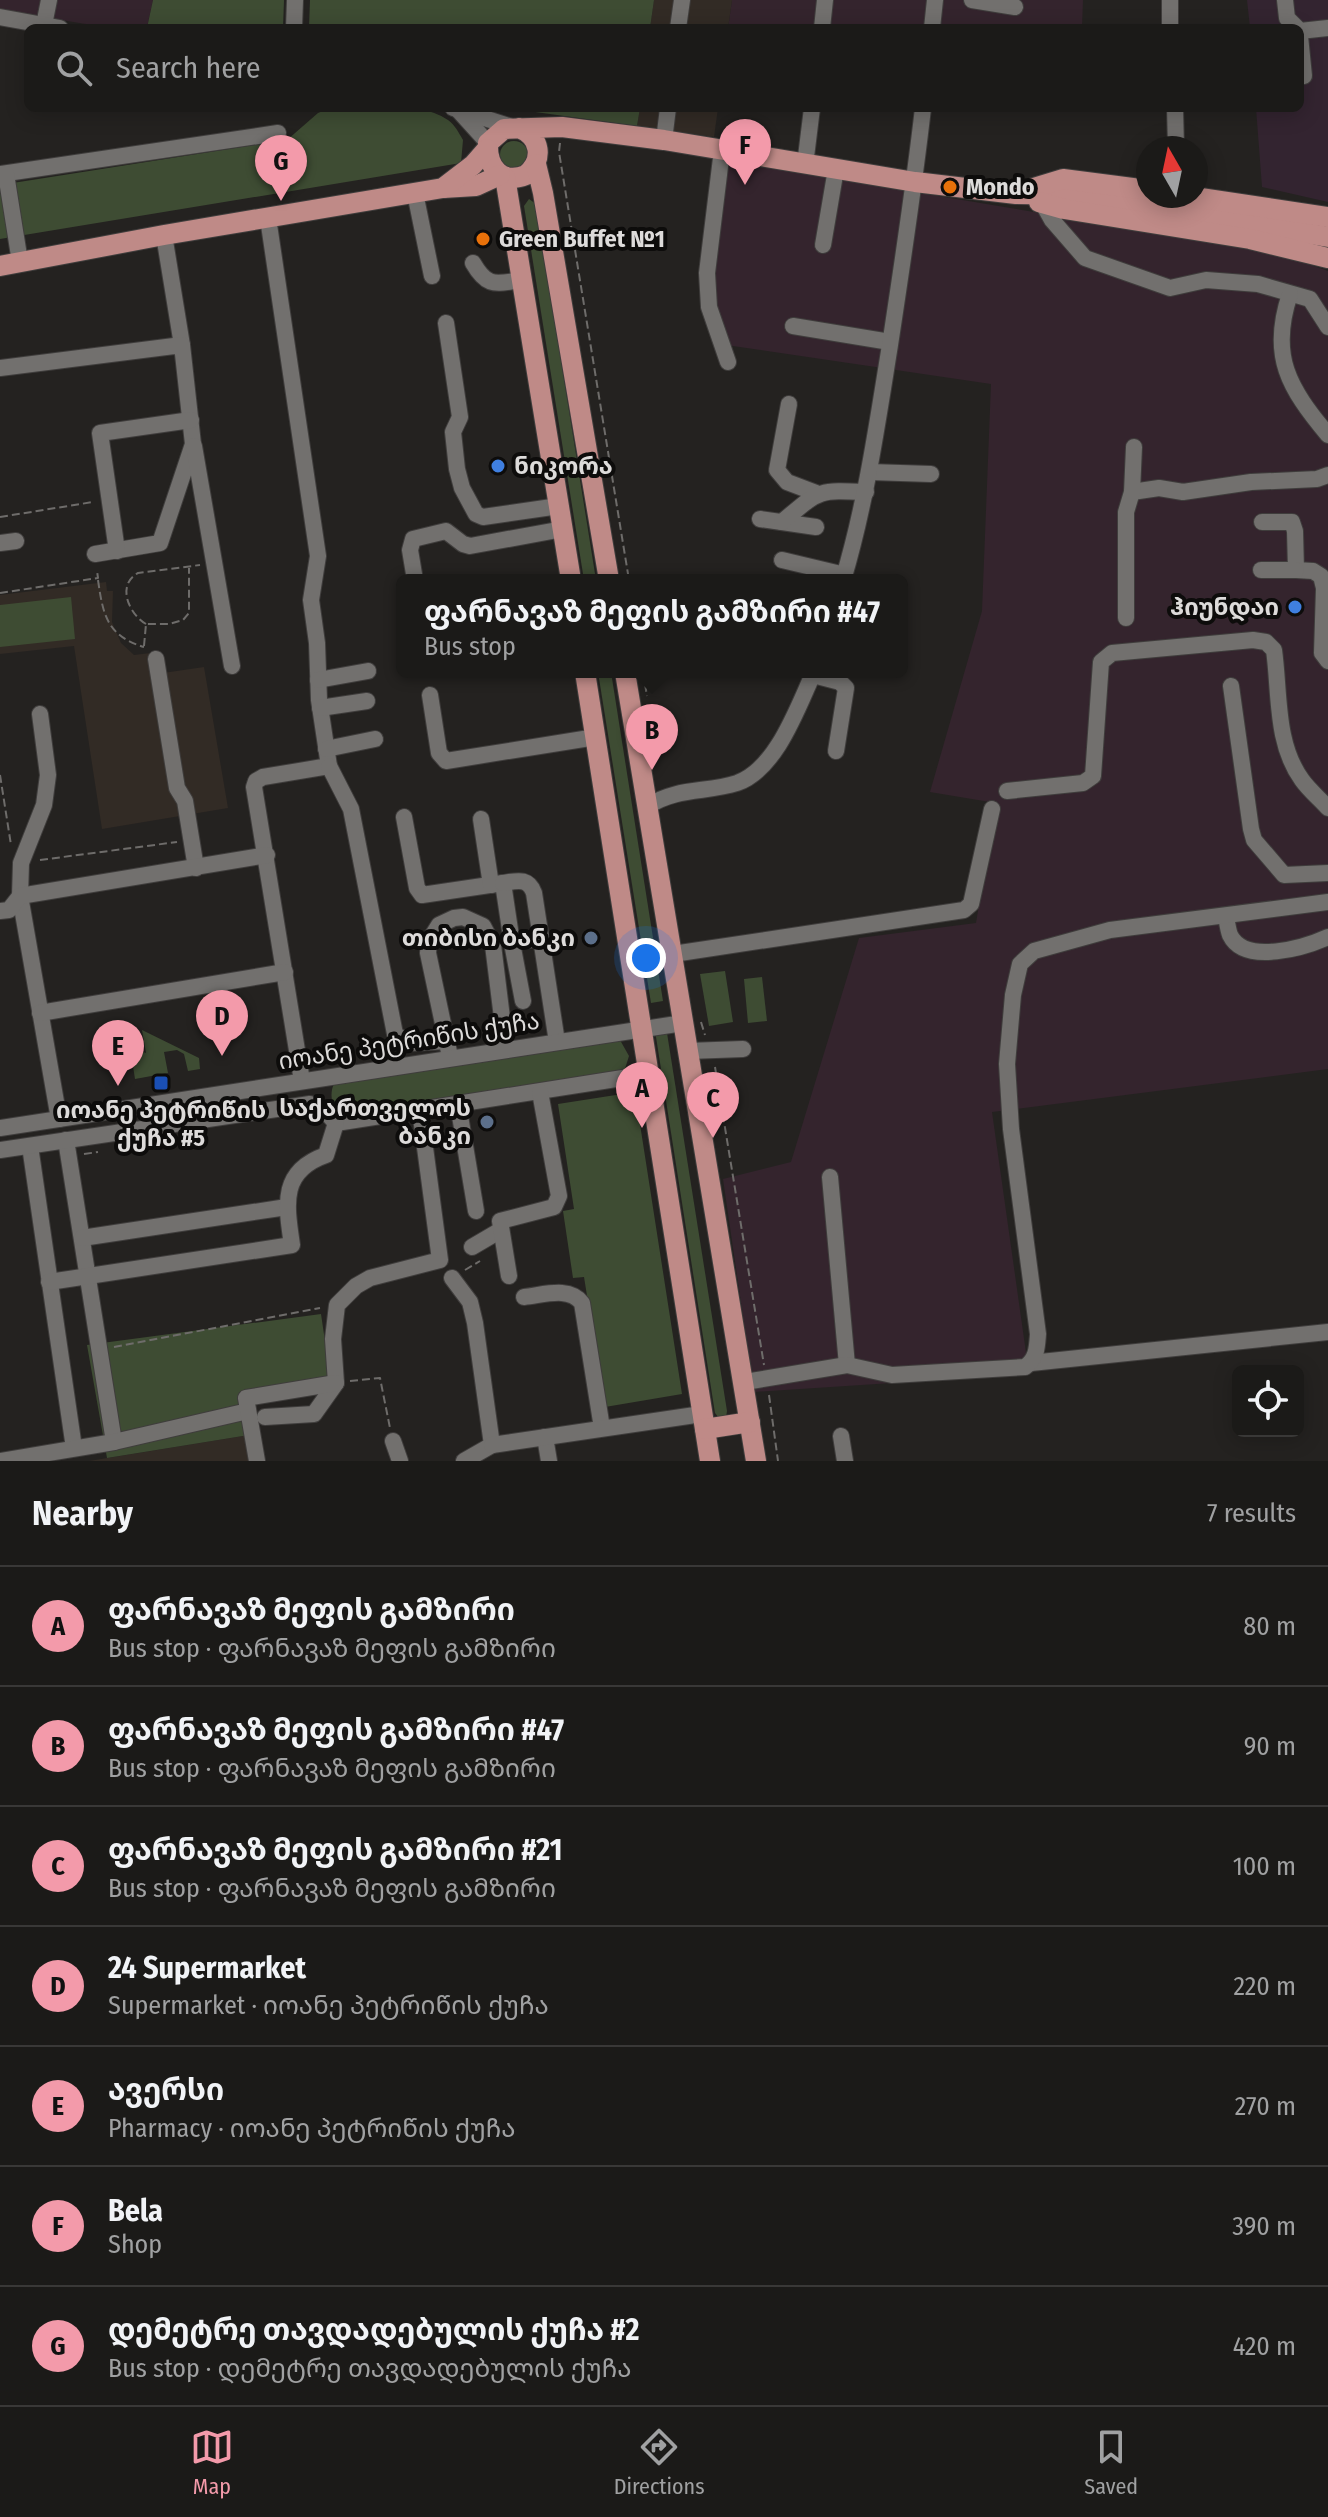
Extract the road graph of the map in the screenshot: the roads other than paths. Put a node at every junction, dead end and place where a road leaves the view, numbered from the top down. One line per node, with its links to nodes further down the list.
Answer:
1 (49, 0): 12 (street)
2 (295, 0): 13 (street)
3 (682, 0): 14 (street)
4 (825, 0): 15 (street)
5 (935, 0): 16 (street)
6 (972, 0): 9 (street)
7 (1170, 0): 17 (street)
8 (1285, 0): 18 (street)
9 (1015, 7)
10 (0, 17): 11 (street)
11 (40, 24)
12 (52, 24)
13 (294, 24)
14 (679, 24)
15 (822, 24)
16 (932, 24)
17 (1170, 24)
18 (1292, 24)
19 (1328, 28): 20 (street)
20 (1304, 31)
21 (458, 112): 32 (street)
22 (464, 112): 28 (street)
23 (668, 112): 31 (street)
24 (812, 112): 35 (street)
25 (923, 112): 39 (street)
26 (1175, 112): 30 (street)
27 (562, 127): 28 (main road); 31 (main road); 34 (main road)
28 (515, 128): 32 (main road); 34 (main road)
29 (278, 133): 37 (street)
30 (1176, 136)
31 (664, 140): 33 (main road)
32 (488, 146): 38 (main road); 41 (main road)
33 (722, 150): 35 (main road); 64 (street)
34 (537, 158): 38 (main road); 90 (main road)
35 (805, 165): 36 (main road)
36 (836, 169): 39 (main road); 52 (street)
37 (3, 174): 55 (street)
38 (502, 176): 40 (main road); 47 (main road)
39 (915, 182): 44 (main road); 62 (street)
40 (476, 186): 41 (main road); 47 (main road)
41 (443, 188): 43 (main road)
42 (1136, 188): 44 (main road)
43 (415, 193): 49 (main road); 56 (street)
44 (1016, 194): 46 (main road); 51 (main road)
45 (1208, 199): 48 (main road)
46 (1043, 204): 53 (main road); 58 (street)
47 (513, 214): 57 (main road)
48 (1328, 217)
49 (268, 218): 50 (main road); 103 (street)
50 (164, 235): 55 (main road); 63 (street)
51 (1328, 237)
52 (823, 245)
53 (1328, 258)
54 (473, 263): 57 (street)
55 (10, 264)
56 (432, 276)
57 (523, 280): 77 (main road)
58 (1290, 294): 61 (street); 68 (street)
59 (446, 323): 77 (street)
60 (793, 326): 62 (street)
61 (1328, 327)
62 (890, 342): 71 (street)
63 (182, 345): 65 (street); 67 (street)
64 (728, 362)
65 (0, 368)
66 (789, 404): 76 (street)
67 (191, 420): 69 (street); 83 (street)
68 (1328, 435)
69 (193, 444): 83 (street); 97 (street)
70 (1134, 447): 75 (street)
71 (870, 472): 72 (street); 74 (street)
72 (931, 474)
73 (1328, 475): 75 (street)
74 (866, 492): 76 (street); 92 (street)
75 (1132, 492): 93 (street)
76 (816, 493): 79 (street)
77 (559, 506): 82 (main road)
78 (760, 519): 79 (street)
79 (782, 522): 81 (street)
80 (1262, 522): 87 (street)
81 (816, 527)
82 (563, 529): 88 (street); 89 (main road)
83 (117, 551): 84 (street)
84 (95, 554)
85 (782, 560): 91 (street)
86 (1261, 570): 87 (street)
87 (1296, 570): 94 (street)
88 (414, 574)
89 (570, 574)
90 (608, 574)
91 (833, 574)
92 (845, 574)
93 (1126, 618)
94 (1325, 622): 96 (street)
95 (150, 653): 120 (street)
96 (1328, 661)
97 (232, 666)
98 (368, 671): 103 (street)
99 (586, 678): 109 (main road)
100 (626, 678): 114 (main road)
101 (811, 678): 114 (street)
102 (828, 678): 111 (street)
103 (318, 680): 107 (street)
104 (1231, 686): 121 (street)
105 (430, 695): 109 (street)
106 (367, 701): 107 (street)
107 (320, 708): 112 (street)
108 (40, 714): 123 (street)
109 (596, 737): 135 (main road)
110 (375, 739): 112 (street)
111 (836, 751)
112 (328, 757): 119 (street); 136 (street)
113 (1007, 791): 115 (street)
114 (648, 806): 130 (main road)
115 (1328, 808)
116 (992, 809): 130 (street)
117 (404, 817): 122 (street)
118 (481, 819): 122 (street)
119 (267, 855): 120 (street); 131 (street)
120 (196, 868): 123 (street)
121 (1328, 873)
122 (497, 884): 128 (street); 129 (street)
123 (20, 896): 125 (street); 133 (street)
124 (1328, 902): 126 (street)
125 (0, 911)
126 (1226, 916): 127 (street); 166 (street)
127 (1328, 937)
128 (541, 938): 129 (street); 137 (street)
129 (512, 943): 132 (street)
130 (673, 954): 134 (main road)
131 (285, 972): 133 (street); 144 (street)
132 (523, 1001)
133 (40, 1013): 149 (street)
134 (692, 1022): 135 (street, იოანე პეტრიწის ქუჩა); 140 (main road)
135 (641, 1029): 137 (street, იოანე პეტრიწის ქუჩა); 142 (main road)
136 (447, 1041): 139 (street); 141 (street)
137 (557, 1042): 139 (street, იოანე პეტრიწის ქუჩა)
138 (743, 1049): 140 (street)
139 (506, 1050): 141 (street, იოანე პეტრიწის ქუჩა)
140 (688, 1051): 168 (main road)
141 (451, 1058): 143 (street, იოანე პეტრიწის ქუჩა)
142 (648, 1074): 145 (street, იოანე პეტრიწის ქუჩა); 172 (main road)
143 (331, 1077): 144 (street, იოანე პეტრიწის ქუჩა); 148 (street)
144 (302, 1081): 149 (street, იოანე პეტრიწის ქუჩა)
145 (540, 1092): 146 (street, იოანე პეტრიწის ქუჩა); 158 (street)
146 (458, 1104): 147 (street, იოანე პეტრიწის ქუჩა); 156 (street)
147 (420, 1110): 148 (street, იოანე პეტრიწის ქუჩა); 169 (street)
148 (331, 1117): 151 (street, იოანე პეტრიწის ქუჩა); 155 (street)
149 (65, 1118): 150 (street, იოანე პეტრიწის ქუჩა); 151 (street)
150 (0, 1128)
151 (71, 1139): 152 (street, იოანე პეტრიწის ქუჩა); 157 (street)
152 (30, 1146): 153 (street, იოანე პეტრიწის ქუჩა); 163 (street)
153 (0, 1150)
154 (830, 1177): 167 (street)
155 (287, 1207): 157 (street); 160 (street)
156 (476, 1211)
157 (82, 1238): 160 (street)
158 (502, 1238): 159 (street); 161 (street)
159 (472, 1247)
160 (88, 1276): 163 (street); 178 (street)
161 (509, 1276)
162 (452, 1278): 179 (street)
163 (49, 1282): 180 (street)
164 (524, 1297): 174 (street)
165 (1328, 1332): 166 (street)
166 (1031, 1363): 167 (street)
167 (847, 1365): 168 (street)
168 (745, 1382): 173 (main road)
169 (336, 1383): 170 (street); 171 (street)
170 (247, 1405): 178 (street); 182 (street)
171 (265, 1417)
172 (704, 1421): 173 (main road); 174 (street); 186 (main road)
173 (750, 1422): 187 (main road)
174 (602, 1428): 176 (street)
175 (841, 1436): 188 (street)
176 (545, 1437): 179 (street); 185 (street)
177 (393, 1441): 183 (street)
178 (114, 1442): 180 (street)
179 (492, 1445): 184 (street)
180 (74, 1448): 181 (street)
181 (1, 1461)
182 (257, 1461)
183 (400, 1461)
184 (464, 1461)
185 (547, 1461)
186 (710, 1461)
187 (756, 1461)
188 (845, 1461)

